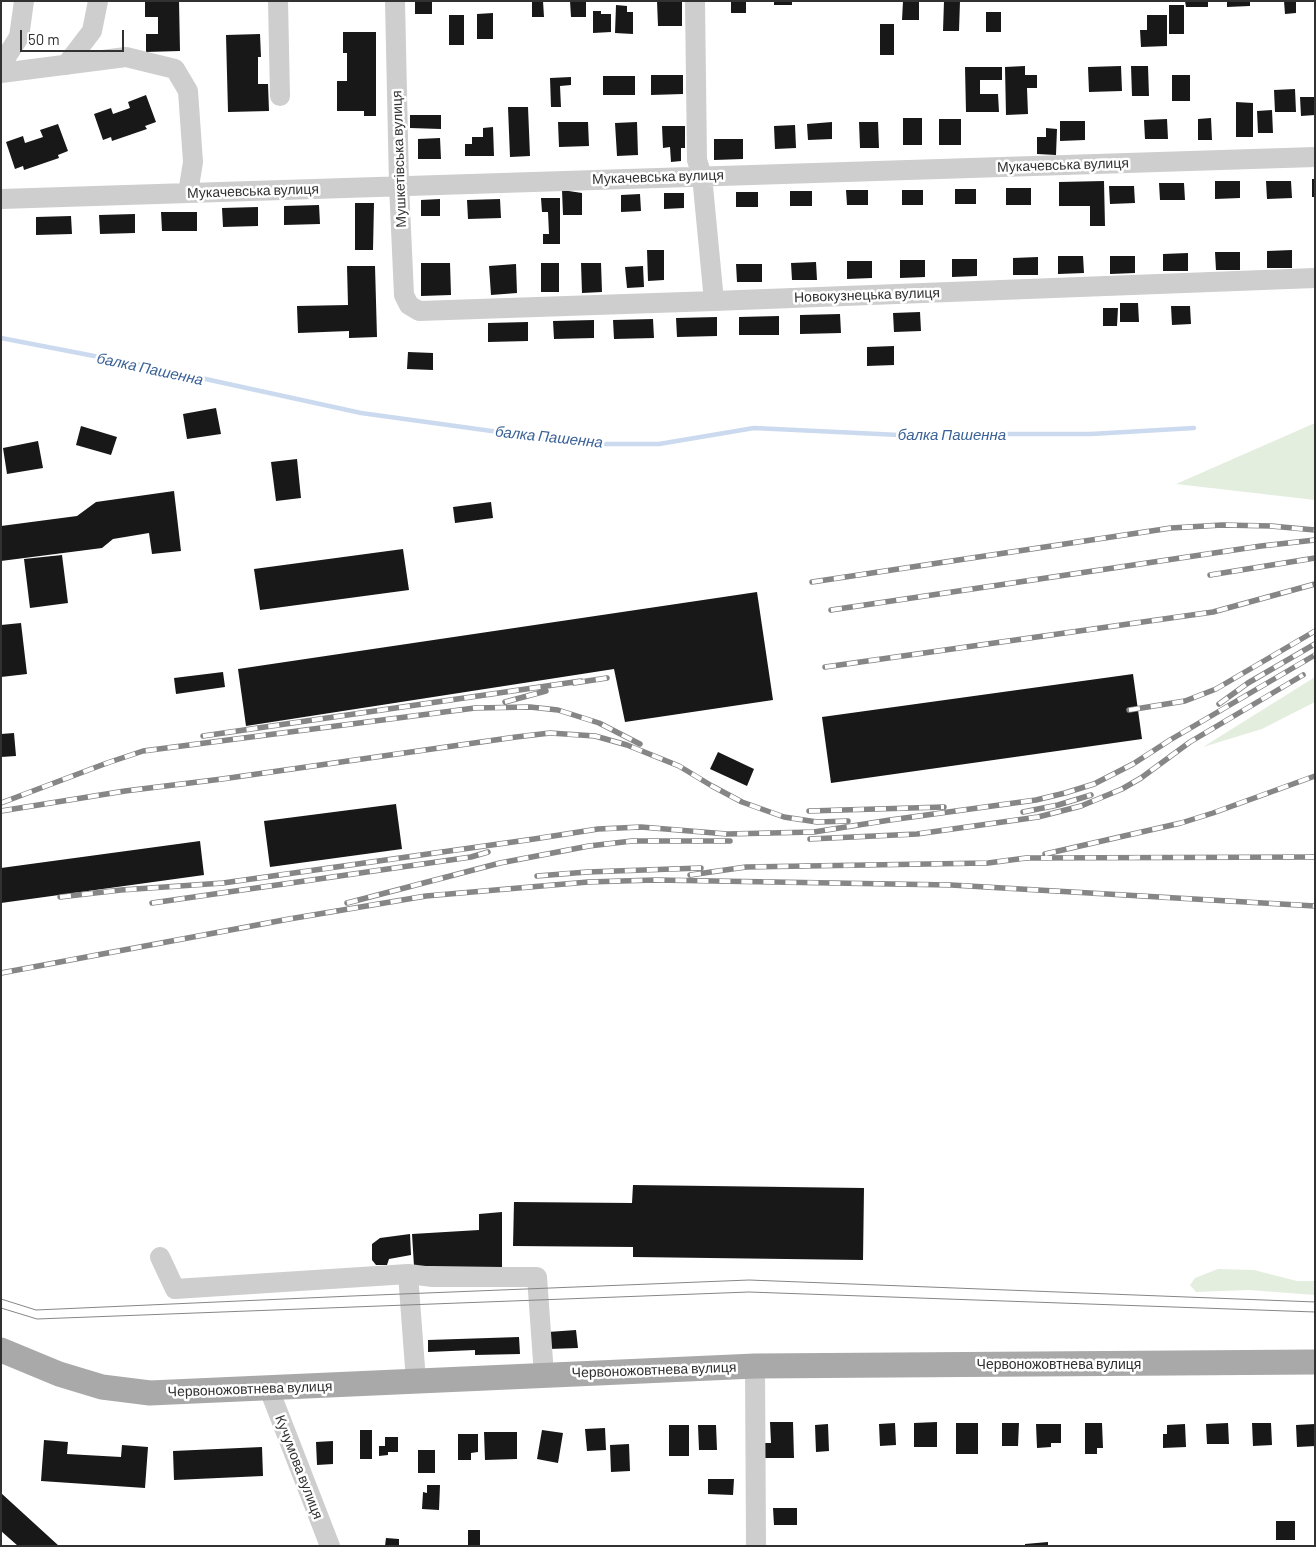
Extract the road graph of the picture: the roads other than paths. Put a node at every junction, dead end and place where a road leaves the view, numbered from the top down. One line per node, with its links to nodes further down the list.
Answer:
1 (24, 1): 6 (street)
2 (98, 1): 7 (street)
3 (278, 1): 9 (street)
4 (394, 1): 12 (street, Мушкетівська вулиця)
5 (695, 1): 11 (street)
6 (1, 65)
7 (66, 65): 8 (street); 13 (street)
8 (1, 73)
9 (280, 96)
10 (1315, 157): 11 (street, Мукачевська вулиця)
11 (702, 176): 12 (street, Мукачевська вулиця); 16 (street)
12 (398, 185): 13 (street, Мукачевська вулиця); 17 (street, Мушкетівська вулиця)
13 (188, 193): 14 (street, Мукачевська вулиця)
14 (1, 199)
15 (1315, 278): 16 (street, Новокузнецька вулиця)
16 (714, 301): 17 (street, Новокузнецька вулиця)
17 (419, 311)
18 (160, 1257): 19 (street)
19 (408, 1274): 23 (street); 24 (street)
20 (1, 1350): 25 (main road, Червоножовтнева вулиця)
21 (1315, 1362): 22 (main road, Червоножовтнева вулиця)
22 (755, 1366): 23 (main road, Червоножовтнева вулиця); 27 (street)
23 (544, 1374): 24 (main road, Червоножовтнева вулиця)
24 (416, 1381): 25 (main road, Червоножовтнева вулиця)
25 (269, 1389): 26 (street, Кучумова вулиця)
26 (330, 1546)
27 (756, 1546)

